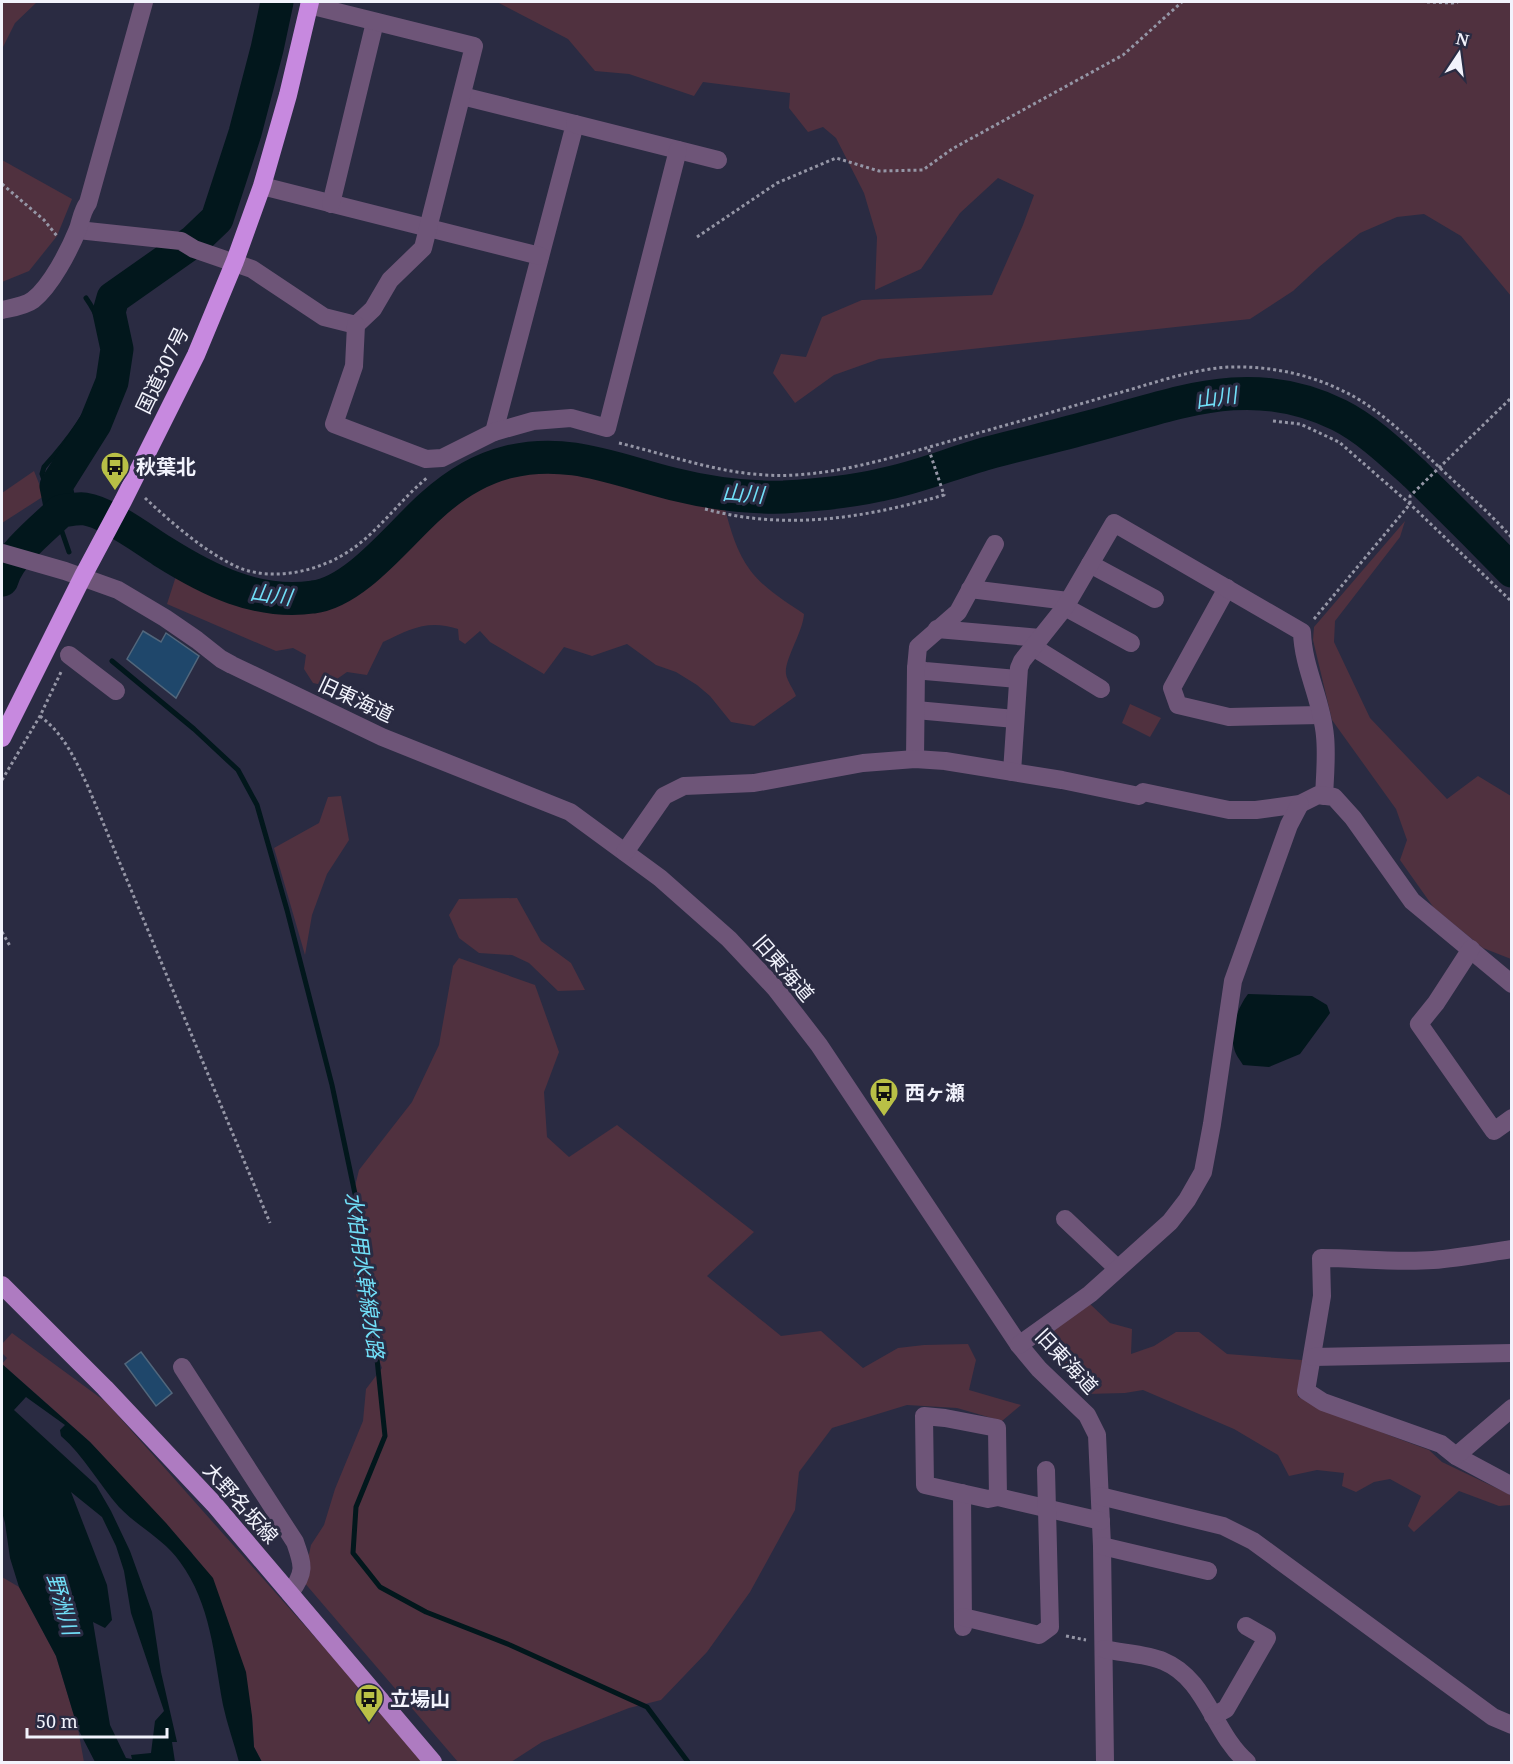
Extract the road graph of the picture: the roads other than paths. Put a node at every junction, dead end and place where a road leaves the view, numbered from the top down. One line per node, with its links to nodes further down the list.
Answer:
1 (144, 2): 11 (street)
2 (309, 3): 3 (street); 8 (highway, 国道307号)
3 (375, 22): 4 (street); 9 (street)
4 (462, 96): 5 (street); 10 (street)
5 (575, 124): 6 (street); 12 (street)
6 (678, 150): 7 (street); 16 (street)
7 (718, 160)
8 (262, 186): 9 (street); 13 (highway, 国道307号)
9 (331, 204): 10 (street)
10 (429, 229): 12 (street); 15 (street)
11 (78, 230): 13 (street); 14 (street)
12 (540, 256): 16 (street)
13 (235, 261): 15 (street); 20 (highway, 国道307号)
14 (2, 310)
15 (356, 325): 16 (street)
16 (494, 432)
17 (995, 544): 22 (street)
18 (2, 553): 20 (street, 旧東海道)
19 (1090, 564): 21 (street); 23 (street); 24 (street)
20 (83, 576): 36 (highway, 国道307号); 41 (street, 旧東海道)
21 (1227, 588): 34 (street); 34 (street)
22 (970, 589): 24 (street); 25 (street)
23 (1155, 598)
24 (1066, 604): 26 (street); 27 (street)
25 (937, 629): 26 (street); 29 (street)
26 (1037, 642): 30 (street); 31 (street)
27 (1131, 643)
28 (69, 655): 32 (street)
29 (916, 668): 30 (street); 33 (street)
30 (1018, 679): 35 (street)
31 (1101, 689)
32 (116, 691)
33 (916, 710): 35 (street); 37 (street)
34 (1321, 715): 39 (street)
35 (1015, 719): 38 (street)
36 (2, 738)
37 (915, 759): 38 (street); 41 (street)
38 (1012, 772): 40 (street)
39 (1324, 796): 40 (street); 42 (street)
40 (1300, 804): 47 (street)
41 (625, 852): 49 (street, 旧東海道)
42 (1471, 949): 43 (street); 44 (street)
43 (1512, 984)
44 (1512, 1118)
45 (1065, 1219): 47 (street)
46 (1512, 1249): 51 (street)
47 (1118, 1268): 49 (street)
48 (2, 1285): 64 (main road, 大野名坂線)
49 (1019, 1345): 59 (street, 旧東海道)
50 (1512, 1353): 51 (street)
51 (1313, 1357): 54 (street)
52 (182, 1367): 64 (street)
53 (1512, 1408): 54 (street)
54 (1456, 1456): 56 (street)
55 (1046, 1470): 60 (street)
56 (1512, 1486)
57 (962, 1493): 58 (street); 58 (street); 60 (street)
58 (999, 1497): 60 (street)
59 (1100, 1497): 61 (street, 旧東海道); 68 (street)
60 (1047, 1509): 61 (street)
61 (1101, 1521): 62 (street, 旧東海道)
62 (1102, 1546): 63 (street); 66 (street, 旧東海道)
63 (1209, 1571)
64 (290, 1593): 69 (main road, 大野名坂線)
65 (1246, 1626): 67 (street)
66 (1104, 1646): 67 (street); 70 (street, 旧東海道)
67 (1213, 1716): 71 (street)
68 (1512, 1725)
69 (433, 1762)
70 (1105, 1762)
71 (1247, 1762)

